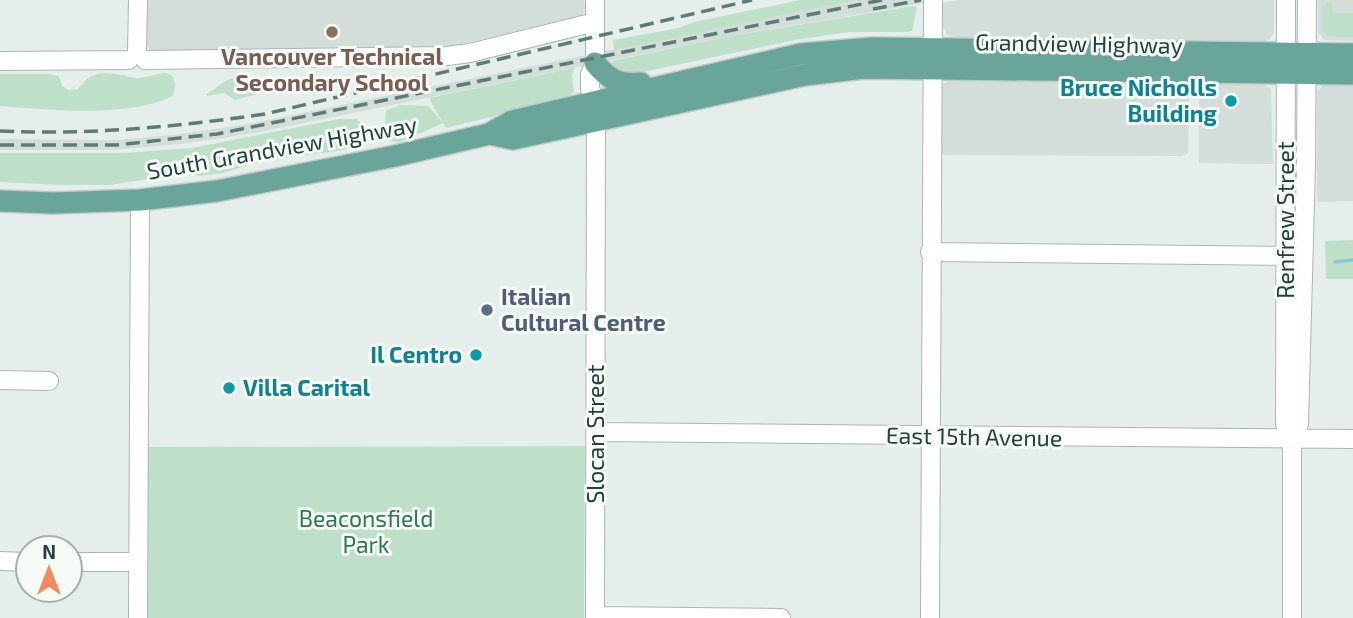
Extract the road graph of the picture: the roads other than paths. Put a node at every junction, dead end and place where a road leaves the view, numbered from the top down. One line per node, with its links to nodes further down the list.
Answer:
1 (138, 0): 9 (street)
2 (595, 0): 6 (street, Slocan Street)
3 (933, 0): 10 (street)
4 (1286, 0): 13 (street, Renfrew Street)
5 (1307, 0): 14 (street, Renfrew Street)
6 (595, 22): 9 (street); 12 (street, Slocan Street)
7 (838, 50): 10 (main road, Grandview Highway); 17 (main road, South Grandview Highway)
8 (1353, 54): 14 (main road, Grandview Highway)
9 (137, 57): 11 (street)
10 (933, 58): 13 (main road, Grandview Highway); 16 (main road, Grandview Highway); 21 (street)
11 (0, 61)
12 (595, 63): 17 (main road); 18 (street, Slocan Street)
13 (1285, 63): 14 (main road, Grandview Highway); 22 (street, Renfrew Street)
14 (1307, 63): 15 (main road, Grandview Highway); 22 (street, Renfrew Street)
15 (1353, 74)
16 (805, 75): 18 (main road, South Grandview Highway)
17 (681, 81): 18 (main road, South Grandview Highway)
18 (596, 112): 19 (main road, South Grandview Highway); 25 (street, Slocan Street)
19 (140, 200): 20 (main road, South Grandview Highway); 30 (street)
20 (0, 201)
21 (930, 252): 22 (street); 26 (street)
22 (1295, 256): 27 (street, Renfrew Street)
23 (0, 380): 24 (street)
24 (49, 381)
25 (596, 432): 26 (street, East 15th Avenue); 31 (street, Slocan Street)
26 (930, 437): 27 (street, East 15th Avenue); 34 (street)
27 (1292, 439): 28 (street, East 15th Avenue); 35 (street, Renfrew Street)
28 (1353, 439)
29 (84, 562): 30 (street)
30 (138, 562): 32 (street)
31 (595, 617): 33 (street)
32 (138, 618)
33 (781, 618)
34 (930, 618)
35 (1292, 618)

